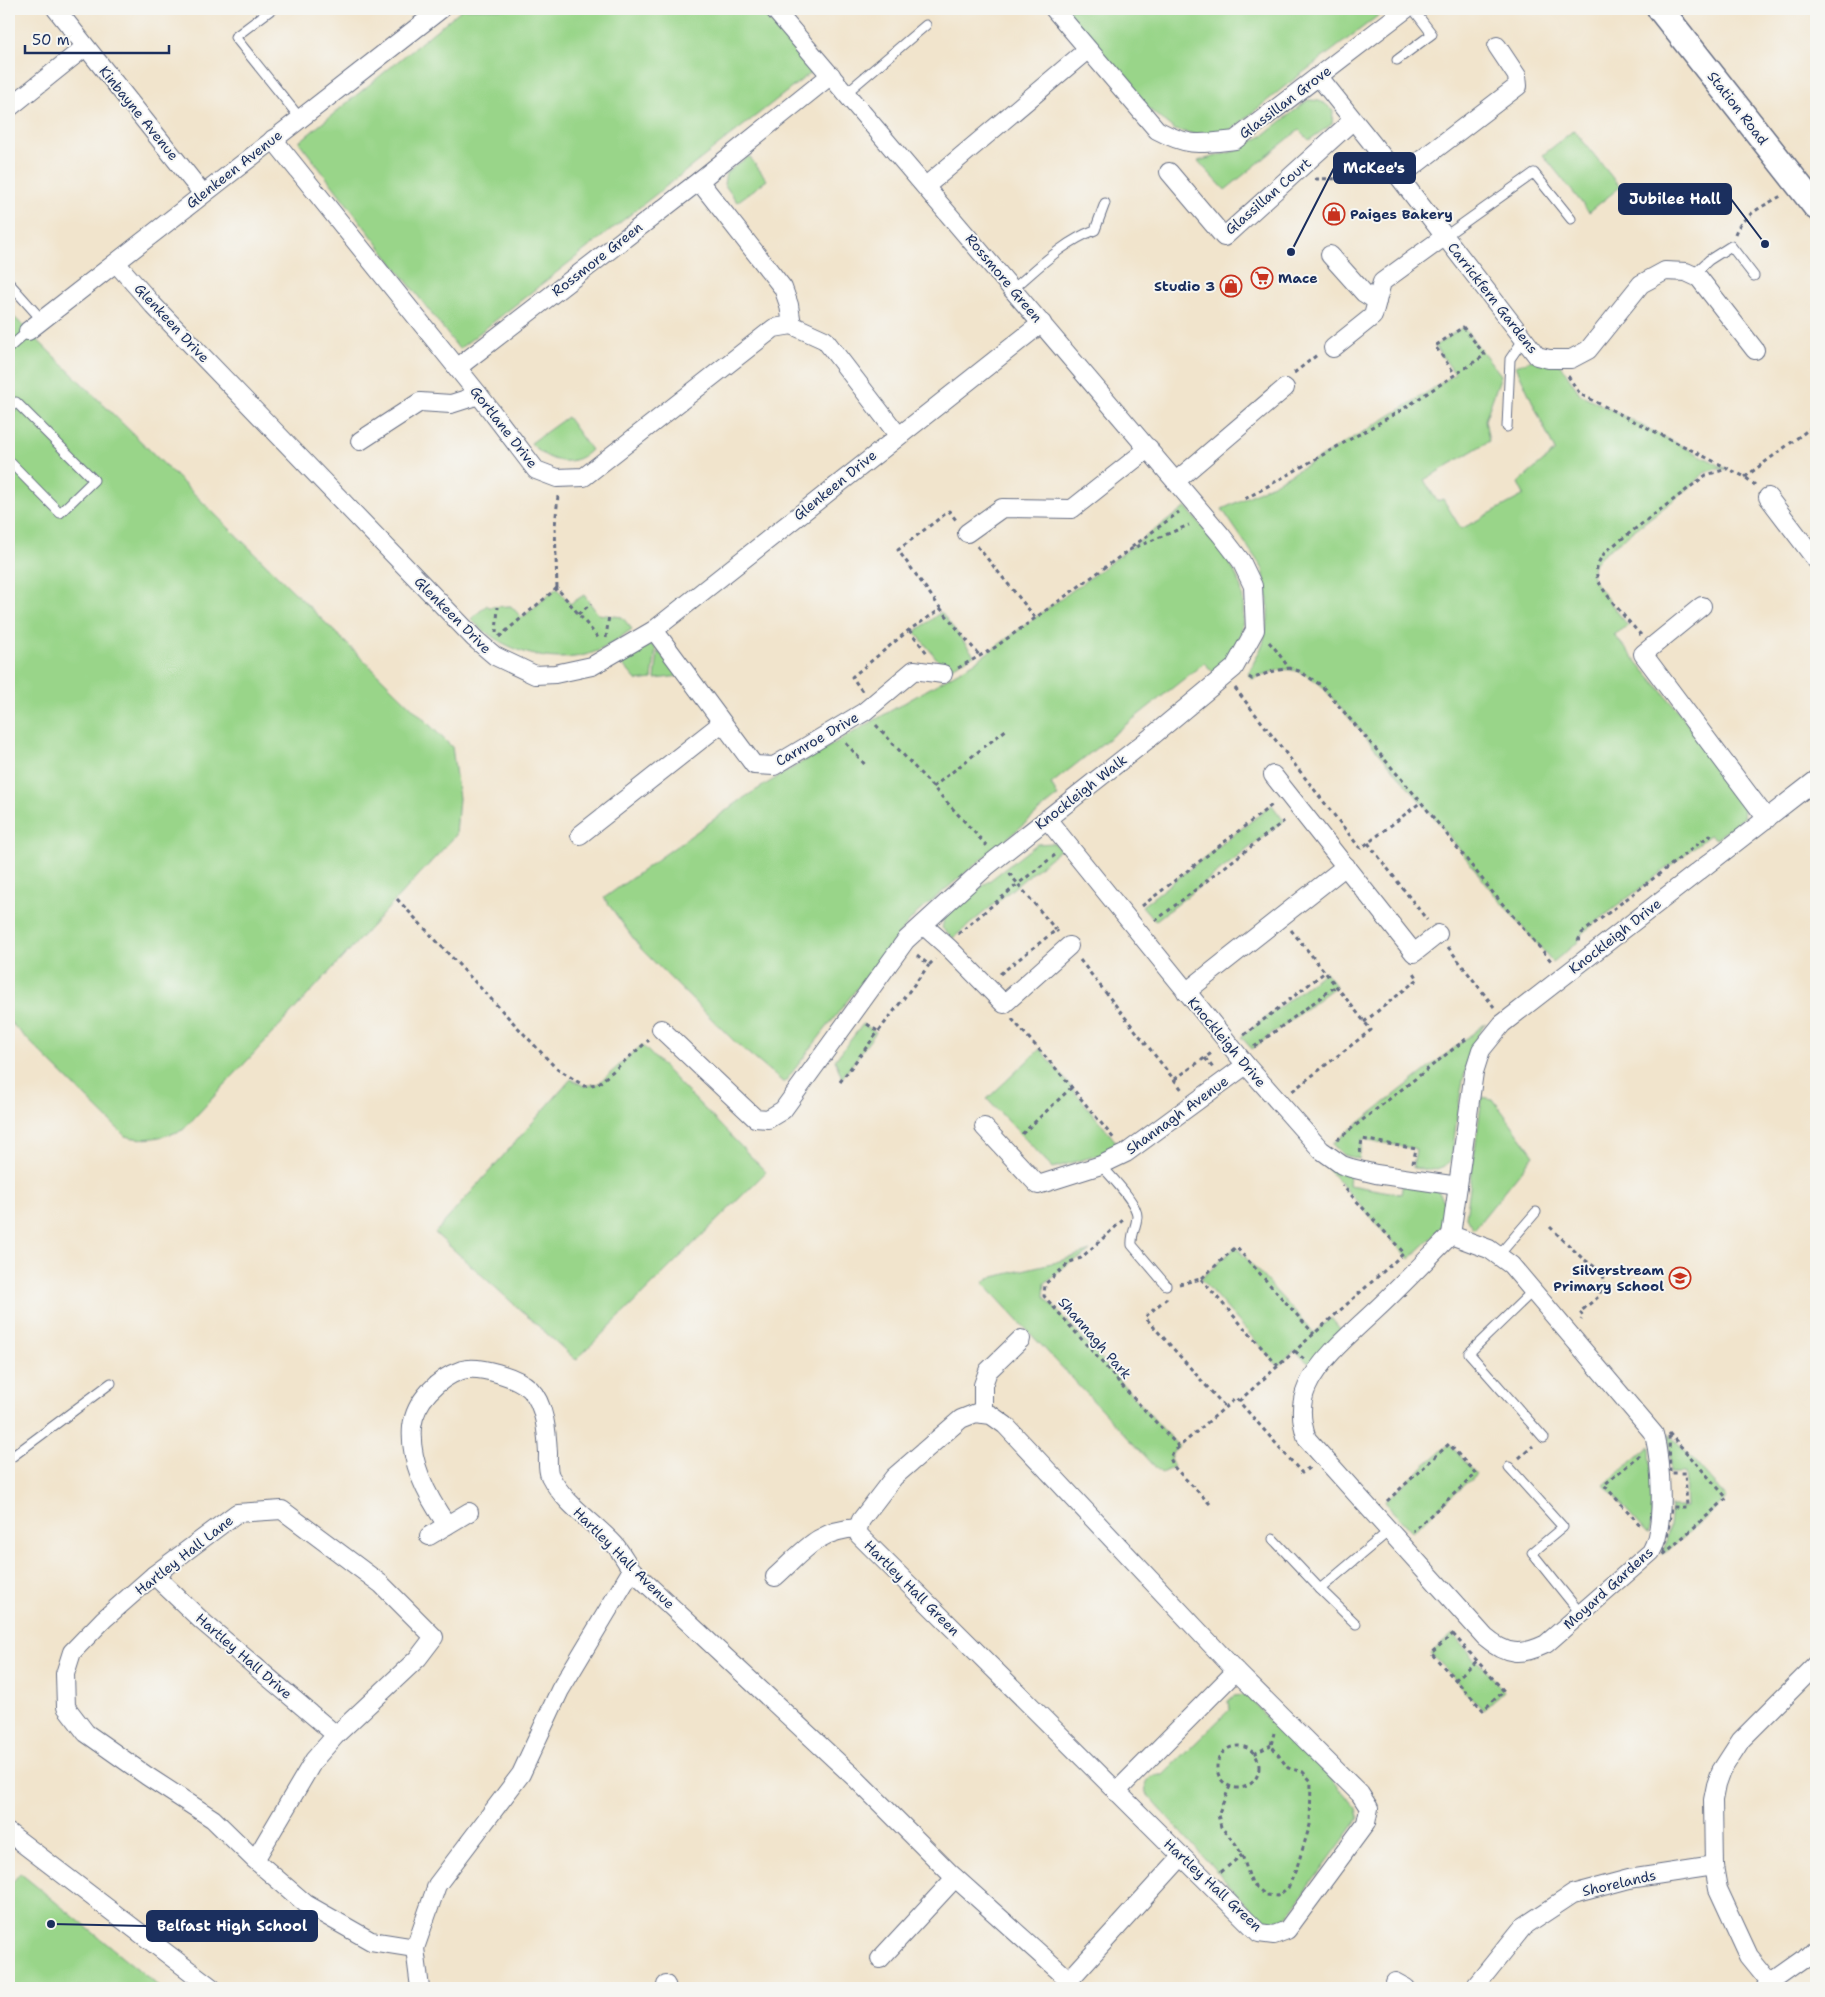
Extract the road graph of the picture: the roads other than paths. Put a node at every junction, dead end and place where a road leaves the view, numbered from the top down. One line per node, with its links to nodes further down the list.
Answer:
1 (56, 9): 11 (street, Kinbayne Avenue)
2 (272, 9): 18 (lane)
3 (442, 9): 18 (street, Glenkeen Avenue)
4 (774, 9): 14 (street, Rossmore Green)
5 (1054, 9): 12 (street, Glassillan Grove)
6 (1406, 9): 15 (street, Glassillan Grove)
7 (1413, 9): 13 (lane)
8 (1660, 9): 27 (main road, Station Road)
9 (926, 25): 16 (lane)
10 (1497, 46): 22 (street)
11 (85, 47): 17 (street); 25 (street, Kinbayne Avenue)
12 (1087, 50): 15 (street, Glassillan Grove); 24 (street)
13 (1398, 60)
14 (831, 75): 16 (street, Rossmore Green); 23 (street, Rossmore Green)
15 (1319, 77): 19 (street, Carrickfern Gardens)
16 (846, 93): 24 (street, Rossmore Green)
17 (9, 108)
18 (300, 118): 20 (street, Glenkeen Avenue)
19 (1352, 121): 21 (street, Glassillan Court); 22 (street, Carrickfern Gardens)
20 (273, 139): 25 (street, Glenkeen Avenue); 45 (street, Gortlane Drive)
21 (1169, 172)
22 (1399, 177): 29 (street, Carrickfern Gardens)
23 (699, 181): 39 (street); 45 (street, Rossmore Green)
24 (926, 186): 35 (street, Rossmore Green)
25 (203, 194): 31 (street, Glenkeen Avenue)
26 (1105, 203): 35 (lane)
27 (1816, 207)
28 (1571, 219): 29 (lane)
29 (1444, 236): 36 (street); 41 (street, Carrickfern Gardens)
30 (1330, 255): 36 (street)
31 (116, 263): 37 (street, Glenkeen Avenue); 59 (street, Glenkeen Drive)
32 (1693, 275): 33 (lane); 41 (street, Carrickfern Gardens); 44 (street)
33 (1754, 276)
34 (9, 283): 37 (lane)
35 (1013, 289): 38 (street, Rossmore Green)
36 (1377, 301): 43 (street)
37 (42, 320): 40 (street, Glenkeen Avenue)
38 (1042, 323): 50 (street, Glenkeen Drive); 52 (street, Rossmore Green)
39 (792, 325): 47 (street, Gortlane Drive); 50 (street)
40 (28, 331): 42 (lane)
41 (1523, 340): 49 (lane)
42 (9, 348)
43 (1333, 348)
44 (1755, 350)
45 (457, 368): 47 (street, Gortlane Drive)
46 (1285, 388): 54 (street)
47 (479, 395): 51 (street)
48 (9, 409): 53 (lane)
49 (1507, 428)
50 (898, 435): 59 (street, Glenkeen Drive)
51 (360, 441)
52 (1149, 448): 54 (street, Rossmore Green); 56 (street)
53 (9, 461)
54 (1176, 481): 64 (street, Knockleigh Walk)
55 (1768, 497): 57 (street)
56 (967, 533)
57 (1816, 560)
58 (1702, 606): 65 (street)
59 (654, 630): 61 (street, Carnroe Drive)
60 (943, 674): 61 (street, Carnroe Drive)
61 (722, 723): 66 (street)
62 (1273, 775): 67 (street)
63 (1816, 780): 65 (street, Knockleigh Drive)
64 (1047, 819): 68 (street, Knockleigh Walk); 71 (street, Knockleigh Drive)
65 (1767, 819): 76 (street, Knockleigh Drive)
66 (580, 835)
67 (1346, 866): 69 (street); 71 (street)
68 (923, 925): 70 (street); 72 (street, Knockleigh Walk)
69 (1438, 934)
70 (1069, 946)
71 (1186, 992): 73 (street, Knockleigh Drive)
72 (661, 1028)
73 (1249, 1057): 75 (street, Shannagh Avenue); 76 (street, Knockleigh Drive)
74 (984, 1127): 75 (street, Shannagh Avenue)
75 (1101, 1165): 80 (lane)
76 (1458, 1186): 78 (street, Knockleigh Drive)
77 (1536, 1212): 79 (lane)
78 (1451, 1235): 79 (street, Moyard Gardens); 92 (street, Moyard Gardens)
79 (1498, 1256): 81 (street, Moyard Gardens)
80 (1166, 1285)
81 (1534, 1290): 85 (lane); 98 (street, Moyard Gardens)
82 (1021, 1339): 84 (street)
83 (111, 1383): 86 (lane)
84 (983, 1414): 90 (street, Hartley Hall Green); 101 (street, Hartley Hall Green)
85 (1544, 1438)
86 (9, 1459)
87 (1509, 1467): 98 (lane)
88 (469, 1512): 89 (street)
89 (447, 1525): 91 (street); 94 (street, Hartley Hall Avenue)
90 (858, 1528): 96 (street); 103 (street, Hartley Hall Green)
91 (429, 1536)
92 (1395, 1537): 97 (lane); 98 (street, Moyard Gardens)
93 (1273, 1540): 97 (lane)
94 (632, 1570): 108 (street, Hartley Hall Avenue); 109 (street)
95 (154, 1574): 102 (street, Hartley Hall Drive); 102 (street, Hartley Hall Lane); 106 (street, Hartley Hall Lane)
96 (775, 1577)
97 (1320, 1589): 99 (lane)
98 (1581, 1614)
99 (1356, 1624)
100 (1816, 1665): 107 (street)
101 (1236, 1671): 103 (street); 105 (street, Hartley Hall Green)
102 (336, 1736): 106 (street, Hartley Hall Lane)
103 (1116, 1792): 105 (street, Hartley Hall Green)
104 (9, 1833): 114 (street)
105 (1181, 1857): 112 (street)
106 (254, 1860): 109 (street, Hartley Hall Lane)
107 (1714, 1866): 113 (street); 116 (street, Shorelands)
108 (955, 1878): 111 (street); 112 (street, Hartley Hall Avenue)
109 (415, 1948): 115 (street)
110 (1816, 1948): 113 (street)
111 (880, 1959)
112 (1064, 1984)
113 (1768, 1986)
114 (212, 1988)
115 (420, 1988)
116 (1474, 1988)

